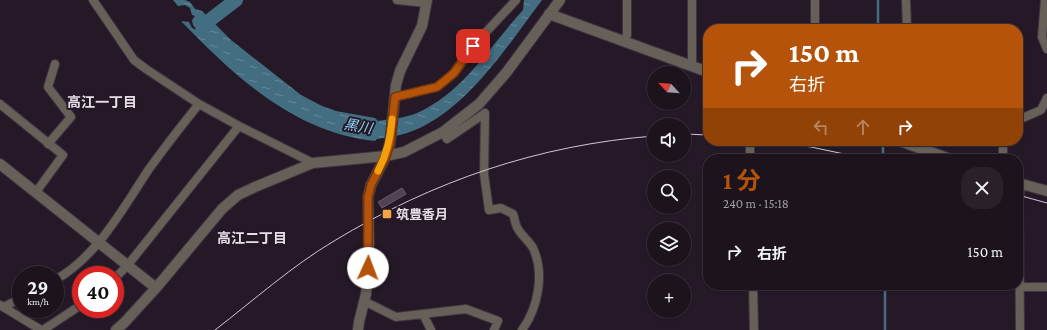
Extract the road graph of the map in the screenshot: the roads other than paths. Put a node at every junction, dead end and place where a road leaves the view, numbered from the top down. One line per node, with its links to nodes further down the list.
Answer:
1 (93, 0): 21 (street)
2 (397, 0): 10 (street)
3 (516, 0): 20 (street)
4 (560, 0): 11 (street)
5 (627, 0): 14 (street)
6 (692, 0): 17 (street)
7 (815, 0): 12 (street)
8 (906, 0): 13 (street)
9 (1045, 0): 15 (street)
10 (427, 1): 20 (street)
11 (549, 14): 14 (street); 25 (street)
12 (815, 24)
13 (907, 24)
14 (624, 41): 17 (street)
15 (1047, 49)
16 (55, 64): 26 (street)
17 (692, 66): 18 (street)
18 (703, 70)
19 (1047, 98): 23 (street)
20 (394, 102): 29 (street)
21 (199, 104): 24 (street); 35 (street)
22 (0, 105): 26 (street)
23 (1023, 118)
24 (239, 126): 30 (street); 36 (street)
25 (443, 132): 29 (street); 53 (street)
26 (48, 144): 33 (street)
27 (915, 146): 28 (street)
28 (936, 154)
29 (386, 156): 30 (street); 43 (street)
30 (313, 163): 40 (street)
31 (1, 166): 33 (street)
32 (1023, 185): 34 (street)
33 (36, 192): 35 (street)
34 (1047, 192)
35 (98, 242): 36 (street); 37 (street)
36 (126, 266): 40 (street)
37 (64, 275)
38 (1023, 287): 39 (street)
39 (1047, 287)
40 (156, 288): 49 (street)
41 (753, 290): 54 (street)
42 (1020, 290): 55 (street)
43 (364, 301): 47 (street); 50 (street)
44 (12, 302): 45 (street)
45 (2, 306): 48 (street)
46 (72, 311): 48 (street)
47 (423, 314): 51 (street); 52 (street)
48 (42, 330)
49 (116, 330)
50 (358, 330)
51 (431, 330)
52 (494, 330)
53 (522, 330)
54 (754, 330)
55 (1020, 330)

